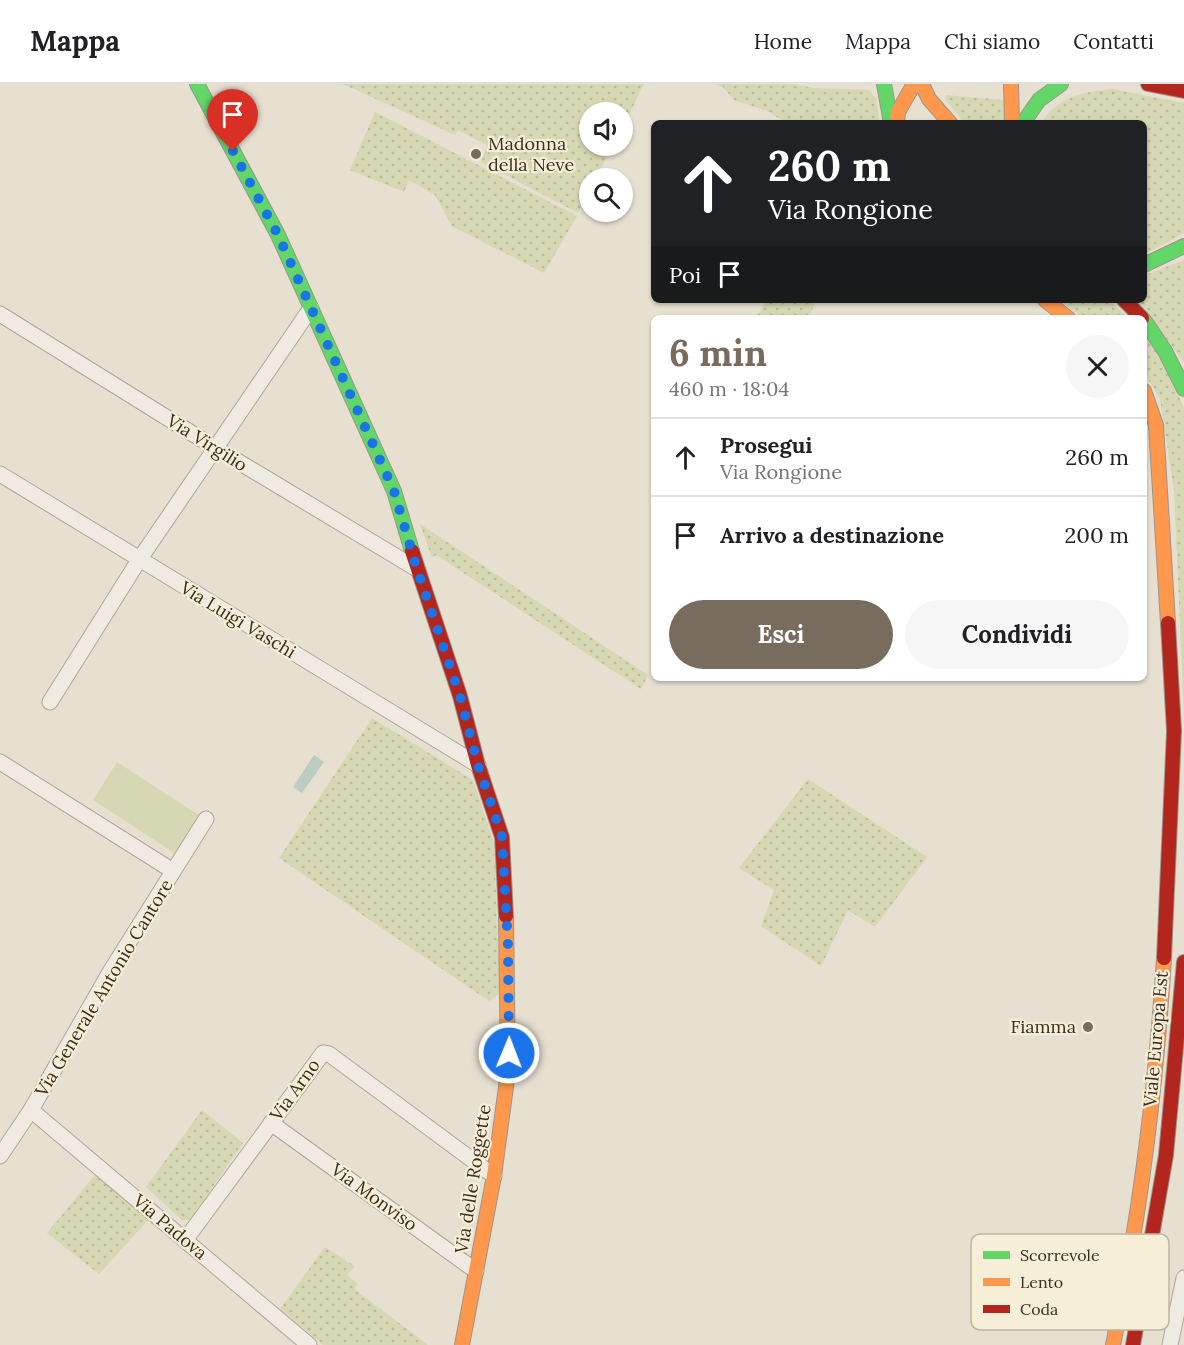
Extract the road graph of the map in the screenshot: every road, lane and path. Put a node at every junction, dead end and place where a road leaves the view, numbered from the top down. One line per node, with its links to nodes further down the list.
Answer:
1 (876, 84): 12 (main road)
2 (884, 84): 12 (main road)
3 (914, 84): 10 (main road)
4 (922, 84): 11 (main road)
5 (1011, 84): 16 (main road)
6 (1061, 84): 17 (main road)
7 (1148, 84): 9 (main road)
8 (197, 85): 22 (main road, Via delle Roggette)
9 (1184, 92)
10 (906, 97): 11 (main road); 14 (main road)
11 (929, 99): 15 (main road)
12 (886, 104): 13 (main road)
13 (890, 120)
14 (897, 120)
15 (947, 120)
16 (1012, 120)
17 (1025, 120)
18 (1184, 246): 19 (main road)
19 (1147, 264)
20 (1049, 303): 24 (main road)
21 (1127, 303): 25 (main road)
22 (311, 308): 29 (street); 32 (main road, Via delle Roggette)
23 (0, 314): 29 (street, Via Virgilio)
24 (1064, 315)
25 (1139, 315)
26 (1147, 325): 27 (main road)
27 (1184, 389)
28 (1147, 400): 43 (main road, Viale Europa Est)
29 (214, 447): 31 (street); 32 (street, Via Virgilio)
30 (0, 474): 31 (street, Via Luigi Vaschi)
31 (139, 560): 33 (street); 35 (street, Via Luigi Vaschi)
32 (417, 569): 35 (main road, Via delle Roggette)
33 (50, 702)
34 (0, 762): 37 (street)
35 (478, 765): 42 (main road, Via delle Roggette)
36 (206, 819): 37 (street, Via Generale Antonio Cantore)
37 (173, 872): 39 (street, Via Generale Antonio Cantore)
38 (1184, 962): 44 (main road)
39 (31, 1110): 41 (street, Via Generale Antonio Cantore); 45 (street, Via Padova)
40 (271, 1124): 42 (street, Via Arno); 45 (street, Via Arno); 46 (street, Via Monviso)
41 (0, 1156)
42 (494, 1176): 46 (main road, Via delle Roggette)
43 (1136, 1234)
44 (1155, 1234)
45 (186, 1239): 50 (street, Via Padova)
46 (476, 1271): 51 (main road, Via delle Roggette)
47 (1184, 1278): 54 (street)
48 (1116, 1330): 52 (main road, Viale Europa Est)
49 (1136, 1330): 53 (main road)
50 (309, 1345)
51 (462, 1345)
52 (1113, 1345)
53 (1133, 1345)
54 (1170, 1345)

